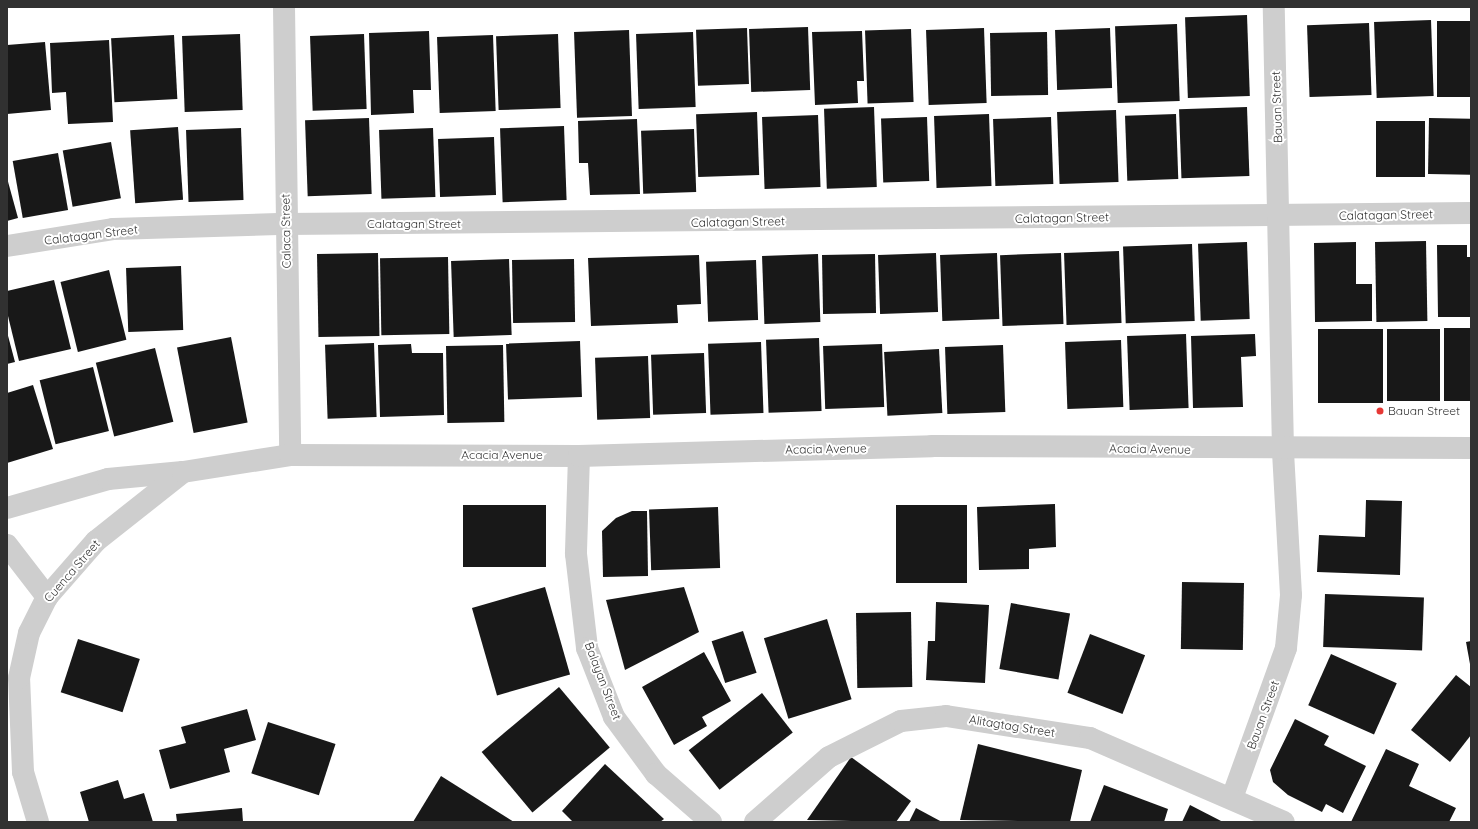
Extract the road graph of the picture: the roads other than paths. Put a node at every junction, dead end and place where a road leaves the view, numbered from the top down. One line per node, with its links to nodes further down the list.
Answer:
1 (284, 7): 5 (street, Calaca Street)
2 (1274, 7): 4 (street, Bauan Street)
3 (1471, 213): 4 (street, Calatagan Street)
4 (1281, 216): 5 (street, Calatagan Street); 8 (street, Bauan Street)
5 (286, 224): 6 (street, Calatagan Street); 9 (street, Calaca Street)
6 (7, 246)
7 (1471, 448): 8 (street, Acacia Avenue)
8 (1284, 450): 10 (street, Acacia Avenue); 15 (street, Bauan Street)
9 (290, 455): 10 (street, Acacia Avenue); 11 (street, Acacia Avenue)
10 (579, 456): 17 (street, Balayan Street)
11 (183, 472): 12 (street, Acacia Avenue); 14 (street, Cuenca Street)
12 (7, 508)
13 (7, 545): 14 (street)
14 (47, 597): 16 (street, Cuenca Street)
15 (1232, 798): 18 (street, Alitagtag Street); 19 (street, Alitagtag Street)
16 (38, 822)
17 (711, 822)
18 (755, 822)
19 (1284, 822)

